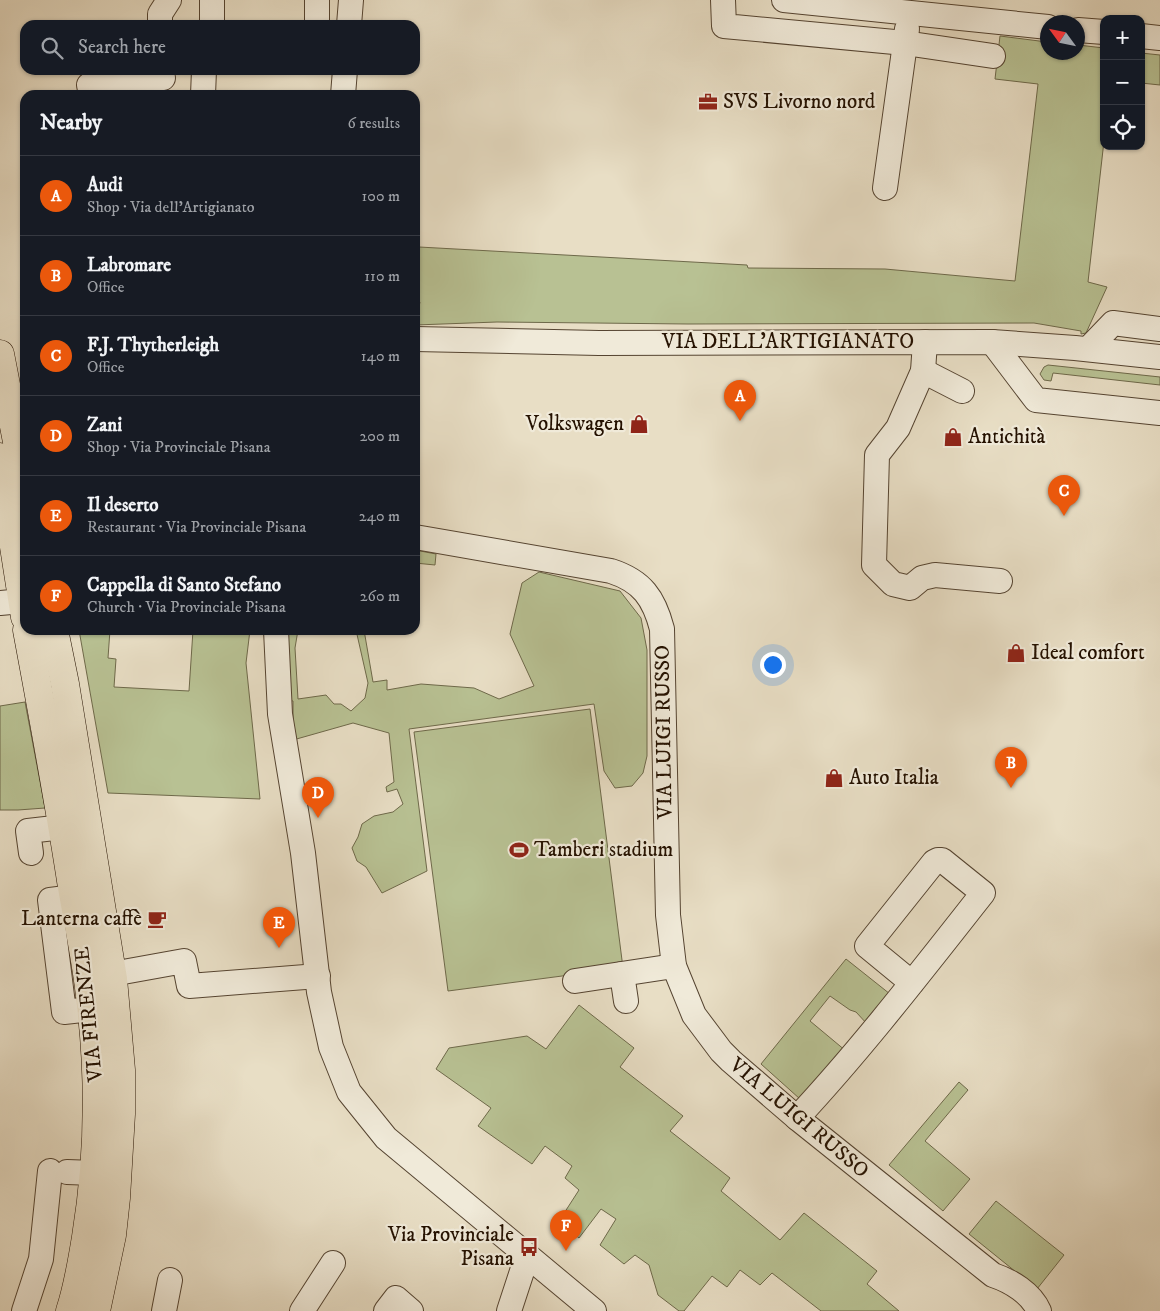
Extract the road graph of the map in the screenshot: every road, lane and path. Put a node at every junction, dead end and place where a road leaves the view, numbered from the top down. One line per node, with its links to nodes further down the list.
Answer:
1 (169, 0): 8 (street)
2 (212, 0): 9 (street)
3 (317, 0): 10 (street)
4 (351, 0): 11 (street)
5 (723, 0): 17 (street)
6 (784, 0): 7 (street)
7 (909, 12): 12 (street); 17 (street)
8 (160, 20)
9 (212, 20)
10 (316, 20)
11 (349, 20)
12 (1040, 25)
13 (1085, 31): 14 (street)
14 (1100, 32)
15 (1145, 36): 16 (street)
16 (1160, 38)
17 (905, 43): 18 (street); 25 (street)
18 (994, 56)
19 (204, 75): 23 (street)
20 (345, 75): 24 (street)
21 (163, 81): 22 (street)
22 (90, 90)
23 (203, 90)
24 (343, 90)
25 (885, 188)
26 (1160, 328): 30 (street)
27 (420, 339): 28 (street, VIA DELL'ARTIGIANATO)
28 (925, 342): 29 (street, VIA DELL'ARTIGIANATO); 33 (street)
29 (992, 342): 30 (street, VIA DELL'ARTIGIANATO); 35 (street)
30 (1088, 350): 32 (street, VIA DELL'ARTIGIANATO)
31 (0, 354): 36 (main road)
32 (1160, 357)
33 (922, 371): 34 (street); 40 (street)
34 (962, 391)
35 (1160, 413)
36 (13, 422): 37 (main road)
37 (20, 458)
38 (1, 466): 41 (main road)
39 (420, 538): 49 (street, VIA LUIGI RUSSO)
40 (1000, 581)
41 (16, 607)
42 (28, 635): 47 (main road, VIA FIRENZE)
43 (55, 635): 46 (main road, VIA FIRENZE)
44 (68, 635): 46 (street, VIA FIRENZE)
45 (276, 635): 52 (street)
46 (65, 684): 50 (main road, VIA FIRENZE)
47 (63, 827): 48 (street); 57 (main road, VIA FIRENZE)
48 (31, 853)
49 (674, 966): 51 (street); 56 (street, VIA LUIGI RUSSO)
50 (112, 974): 52 (street); 65 (main road, VIA FIRENZE)
51 (622, 974): 53 (street); 55 (street)
52 (318, 976): 58 (street)
53 (575, 981)
54 (912, 983): 54 (street); 56 (street)
55 (626, 1001)
56 (797, 1118): 60 (street, VIA LUIGI RUSSO)
57 (94, 1173): 63 (street); 64 (main road, VIA FIRENZE)
58 (528, 1256): 69 (street); 70 (street)
59 (333, 1263): 62 (street)
60 (993, 1275): 71 (street, VIA LUIGI RUSSO); 72 (street, VIA LUIGI RUSSO)
61 (170, 1280): 66 (street)
62 (311, 1308)
63 (24, 1311)
64 (70, 1311)
65 (96, 1311)
66 (164, 1311)
67 (386, 1311): 68 (street)
68 (412, 1311)
69 (509, 1311)
70 (594, 1311)
71 (1029, 1311)
72 (1038, 1311)

